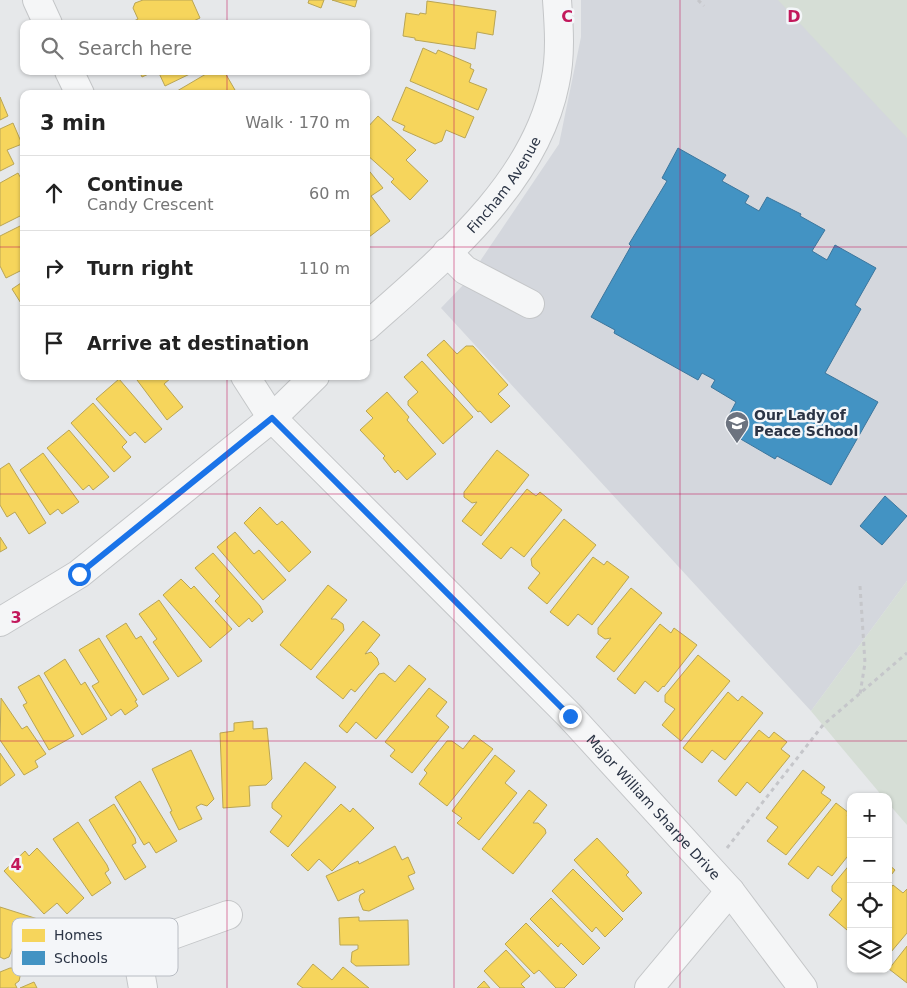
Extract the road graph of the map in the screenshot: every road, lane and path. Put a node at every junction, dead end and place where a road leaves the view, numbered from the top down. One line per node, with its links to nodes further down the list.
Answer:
1 (38, 0): 5 (street)
2 (557, 0): 8 (street, Fincham Avenue)
3 (698, 0): 4 (path)
4 (704, 6)
5 (46, 20)
6 (71, 75): 7 (street)
7 (78, 90)
8 (447, 252): 9 (street); 10 (street, Fincham Avenue)
9 (530, 304)
10 (370, 323)
11 (248, 380): 13 (street, Major William Sharpe Drive)
12 (312, 380): 13 (street)
13 (272, 418): 15 (street); 18 (street, Major William Sharpe Drive)
14 (860, 586): 17 (path)
15 (0, 622)
16 (907, 653): 17 (path)
17 (860, 694): 18 (path)
18 (710, 869): 19 (street, Major William Sharpe Drive)
19 (730, 891): 22 (street); 23 (street, Major William Sharpe Drive)
20 (228, 915): 21 (street)
21 (178, 933)
22 (649, 988)
23 (803, 988)

